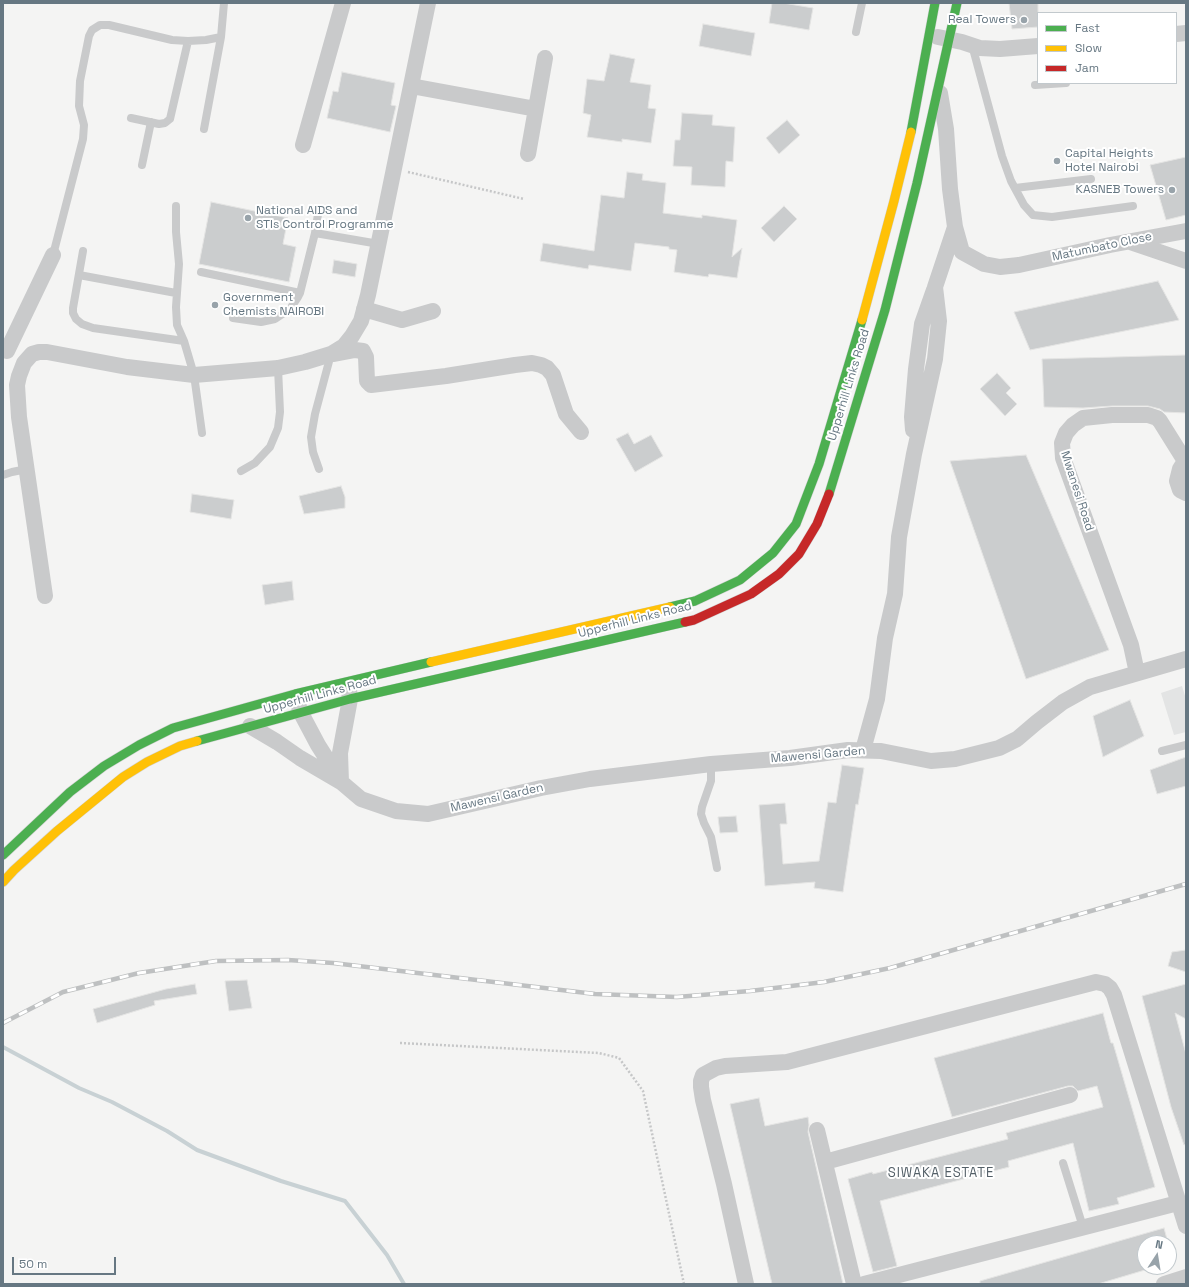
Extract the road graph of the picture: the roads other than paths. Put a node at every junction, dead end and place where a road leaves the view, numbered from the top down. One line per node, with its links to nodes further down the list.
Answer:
1 (224, 3): 9 (lane)
2 (343, 3): 23 (street)
3 (428, 3): 17 (street)
4 (862, 3): 7 (lane)
5 (935, 3): 8 (street, Upperhill Links Road)
6 (957, 3): 10 (street, Upperhill Links Road)
7 (856, 32)
8 (928, 35): 10 (street); 62 (street, Upperhill Links Road)
9 (221, 37): 11 (lane); 22 (lane)
10 (949, 40): 12 (street); 18 (street, Upperhill Links Road)
11 (188, 42): 21 (lane); 37 (lane)
12 (972, 44): 13 (street); 27 (lane)
13 (1037, 46)
14 (545, 58): 19 (street)
15 (1050, 84): 16 (lane)
16 (1035, 85)
17 (411, 86): 19 (street); 35 (street)
18 (939, 86): 31 (street); 64 (street, Upperhill Links Road)
19 (536, 109): 24 (street)
20 (131, 118): 21 (lane)
21 (151, 122): 25 (lane)
22 (204, 129)
23 (303, 145)
24 (528, 154)
25 (142, 165)
26 (1091, 179): 27 (lane)
27 (1015, 188): 29 (lane)
28 (176, 206): 41 (lane)
29 (1133, 206)
30 (319, 208): 33 (lane)
31 (954, 227): 34 (street, Matumbato Close); 68 (street)
32 (1186, 232): 34 (street, Matumbato Close)
33 (315, 233): 35 (lane); 42 (lane)
34 (1129, 241): 38 (street)
35 (379, 244): 43 (street)
36 (83, 252): 40 (lane)
37 (53, 255): 47 (street)
38 (1186, 261)
39 (200, 272): 42 (lane)
40 (79, 274): 41 (lane); 46 (lane)
41 (176, 293): 46 (lane)
42 (300, 293): 45 (lane)
43 (364, 309): 44 (street); 48 (street)
44 (433, 311)
45 (233, 318)
46 (184, 341): 50 (lane)
47 (7, 351)
48 (331, 354): 49 (street); 51 (street); 55 (lane)
49 (278, 368): 50 (street); 56 (lane)
50 (194, 375): 52 (lane); 54 (street)
51 (581, 432)
52 (202, 433)
53 (1186, 462): 58 (street); 61 (street, Mwanesi Road)
54 (27, 469): 57 (lane); 59 (street)
55 (320, 469)
56 (241, 471)
57 (3, 475)
58 (1186, 493)
59 (45, 596)
60 (1186, 659): 61 (street, Mawensi Garden)
61 (1137, 673): 68 (street, Mawensi Garden)
62 (348, 682): 63 (street, Upperhill Links Road); 64 (street)
63 (295, 694): 65 (street); 72 (street, Upperhill Links Road)
64 (350, 699): 65 (street, Upperhill Links Road); 71 (street)
65 (301, 713): 66 (street, Upperhill Links Road); 71 (street)
66 (250, 726): 71 (street); 74 (street, Upperhill Links Road)
67 (1186, 745): 69 (lane)
68 (863, 750): 70 (street, Mawensi Garden)
69 (1162, 751)
70 (711, 764): 71 (street, Mawensi Garden); 73 (lane)
71 (341, 782)
72 (3, 855)
73 (717, 868)
74 (3, 882)
75 (1070, 1095): 77 (street)
76 (817, 1130): 77 (street)
77 (825, 1162): 84 (street)
78 (1063, 1163): 81 (lane)
79 (1178, 1203): 80 (street); 81 (street); 83 (street)
80 (1186, 1226)
81 (1083, 1227): 85 (street)
82 (1186, 1277): 86 (street)
83 (746, 1284)
84 (854, 1284)
85 (864, 1284)
86 (1164, 1284)

